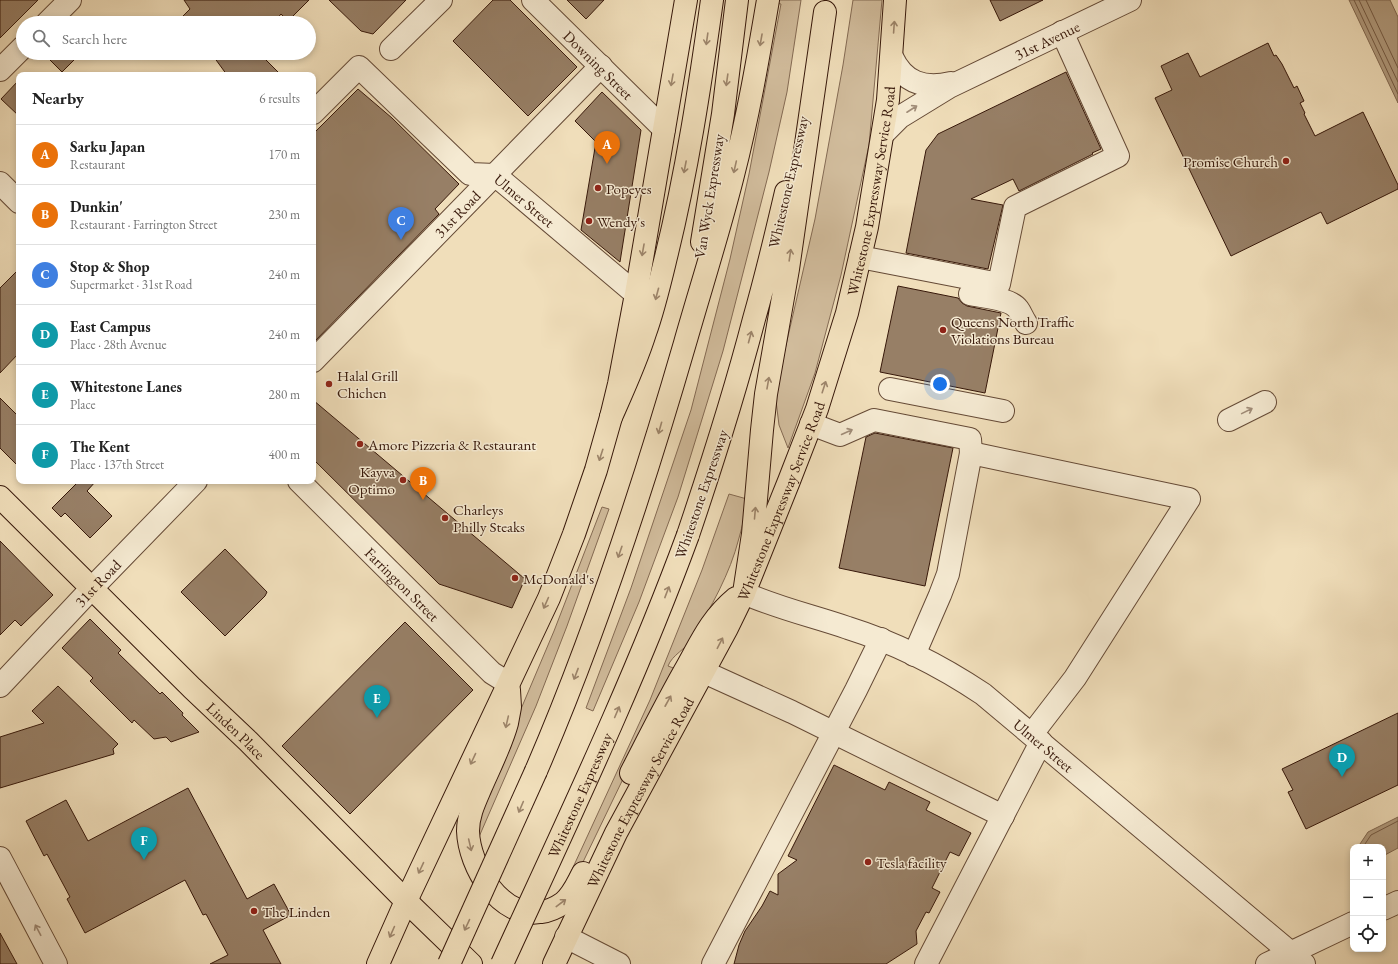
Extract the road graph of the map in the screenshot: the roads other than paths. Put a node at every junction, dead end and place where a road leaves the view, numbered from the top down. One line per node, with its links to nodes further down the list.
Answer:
1 (70, 0): 11 (street)
2 (441, 0): 13 (street)
3 (534, 0): 16 (street, Downing Street)
4 (686, 0): 20 (main road, one-way to 20)
5 (712, 0): 33 (main road, one-way to 33)
6 (737, 0): 30 (main road, Van Wyck Expressway, one-way to 30)
7 (896, 0): 15 (main road, Whitestone Expressway Service Road, one-way to 7)
8 (1130, 0): 12 (street, 31st Avenue)
9 (768, 1): 30 (main road, one-way to 30)
10 (826, 6): 41 (main road, one-way to 10); 61 (main road, Whitestone Expressway, one-way to 10, bridge)
11 (54, 16)
12 (1062, 32): 18 (street, 31st Avenue); 25 (street)
13 (391, 49)
14 (16, 54): 17 (street)
15 (892, 57): 18 (street, 31st Avenue); 21 (main road, Whitestone Expressway Service Road)
16 (602, 66): 20 (street, Downing Street); 22 (street, 31st Road)
17 (0, 70)
18 (964, 79): 21 (street, 31st Avenue, one-way to 18)
19 (316, 110): 22 (street, Ulmer Street)
20 (664, 129): 26 (main road, one-way to 26)
21 (883, 134): 25 (main road, Whitestone Expressway Service Road)
22 (495, 175): 26 (street, Ulmer Street); 28 (street, 31st Road)
23 (0, 184): 24 (street)
24 (16, 199)
25 (859, 264): 27 (street); 35 (main road, Whitestone Expressway Service Road, one-way to 25)
26 (636, 294): 33 (main road)
27 (1026, 323)
28 (316, 359)
29 (890, 389): 32 (street)
30 (671, 391): 59 (main road, one-way to 59, bridge)
31 (1265, 402): 34 (street, one-way to 31)
32 (1003, 411)
33 (611, 418): 45 (main road, one-way to 45)
34 (1230, 420)
35 (810, 424): 36 (street, one-way to 36); 41 (main road, Whitestone Expressway Service Road)
36 (971, 453): 43 (street); 48 (street)
37 (193, 484): 40 (street, 31st Road)
38 (302, 484): 45 (street, Farrington Street)
39 (0, 497): 40 (main road, Linden Place)
40 (92, 588): 46 (street, 31st Road); 51 (main road, Linden Place)
41 (744, 593): 42 (street, Ulmer Street); 44 (main road, Whitestone Expressway Service Road, one-way to 41); 45 (main road, one-way to 41)
42 (881, 639): 43 (street, Ulmer Street); 47 (street)
43 (914, 654): 48 (street, Ulmer Street)
44 (704, 672): 47 (street); 55 (main road, Whitestone Expressway Service Road)
45 (508, 683): 51 (main road, one-way to 51)
46 (0, 686)
47 (833, 732): 49 (street); 64 (street)
48 (1036, 738): 49 (street); 56 (street, Ulmer Street)
49 (1003, 816): 65 (street)
50 (0, 858): 57 (street, one-way to 50)
51 (406, 901): 58 (main road, one-way to 58); 60 (main road, Linden Place)
52 (1398, 902): 53 (street)
53 (1386, 908)
54 (1350, 925): 56 (street)
55 (566, 937): 62 (main road, Whitestone Expressway Service Road); 63 (street)
56 (1298, 958): 66 (street)
57 (56, 964)
58 (378, 964)
59 (449, 964)
60 (471, 964)
61 (502, 964)
62 (554, 964)
63 (619, 964)
64 (713, 964)
65 (926, 964)
66 (1266, 964)

